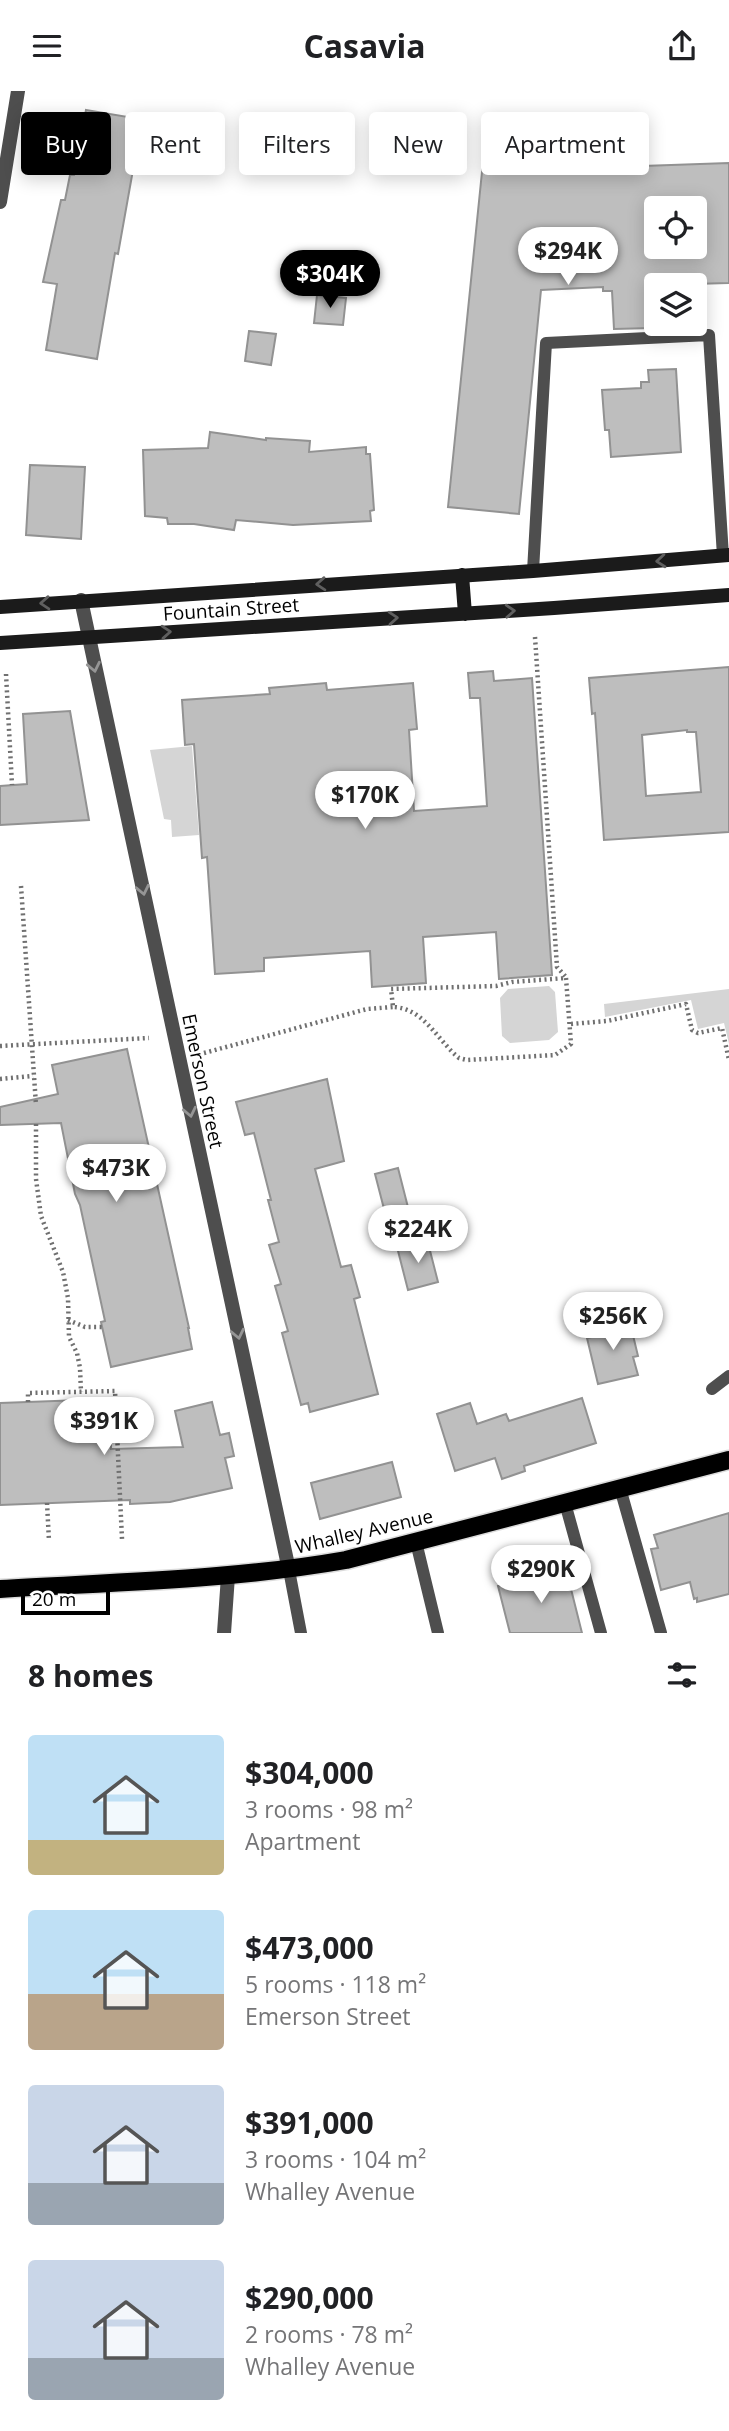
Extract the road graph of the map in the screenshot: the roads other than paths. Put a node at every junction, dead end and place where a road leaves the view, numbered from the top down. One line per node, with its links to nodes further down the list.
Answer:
1 (18, 91): 2 (street)
2 (0, 202)
3 (726, 555): 4 (main road, Fountain Street, one-way to 4); 4 (lane)
4 (533, 571): 5 (main road, Fountain Street)
5 (462, 575): 7 (main road, Fountain Street, one-way to 7); 9 (main road)
6 (729, 595): 9 (main road, Fountain Street, one-way to 6)
7 (81, 600): 8 (main road, Fountain Street, one-way to 8); 10 (street, Emerson Street)
8 (0, 607)
9 (465, 614): 10 (main road, Fountain Street, one-way to 9)
10 (87, 637): 11 (main road, Fountain Street); 18 (street, Emerson Street, one-way to 18)
11 (0, 643)
12 (729, 1376): 13 (lane)
13 (712, 1389)
14 (729, 1459): 15 (main road, Whalley Avenue)
15 (620, 1488): 16 (main road, Whalley Avenue); 25 (lane)
16 (565, 1503): 17 (main road, Whalley Avenue); 24 (lane)
17 (416, 1542): 18 (main road, Whalley Avenue); 23 (lane)
18 (289, 1570): 19 (main road, Whalley Avenue); 22 (lane)
19 (228, 1576): 20 (main road, Whalley Avenue); 21 (street)
20 (0, 1589)
21 (224, 1633)
22 (302, 1633)
23 (438, 1633)
24 (601, 1633)
25 (661, 1633)

